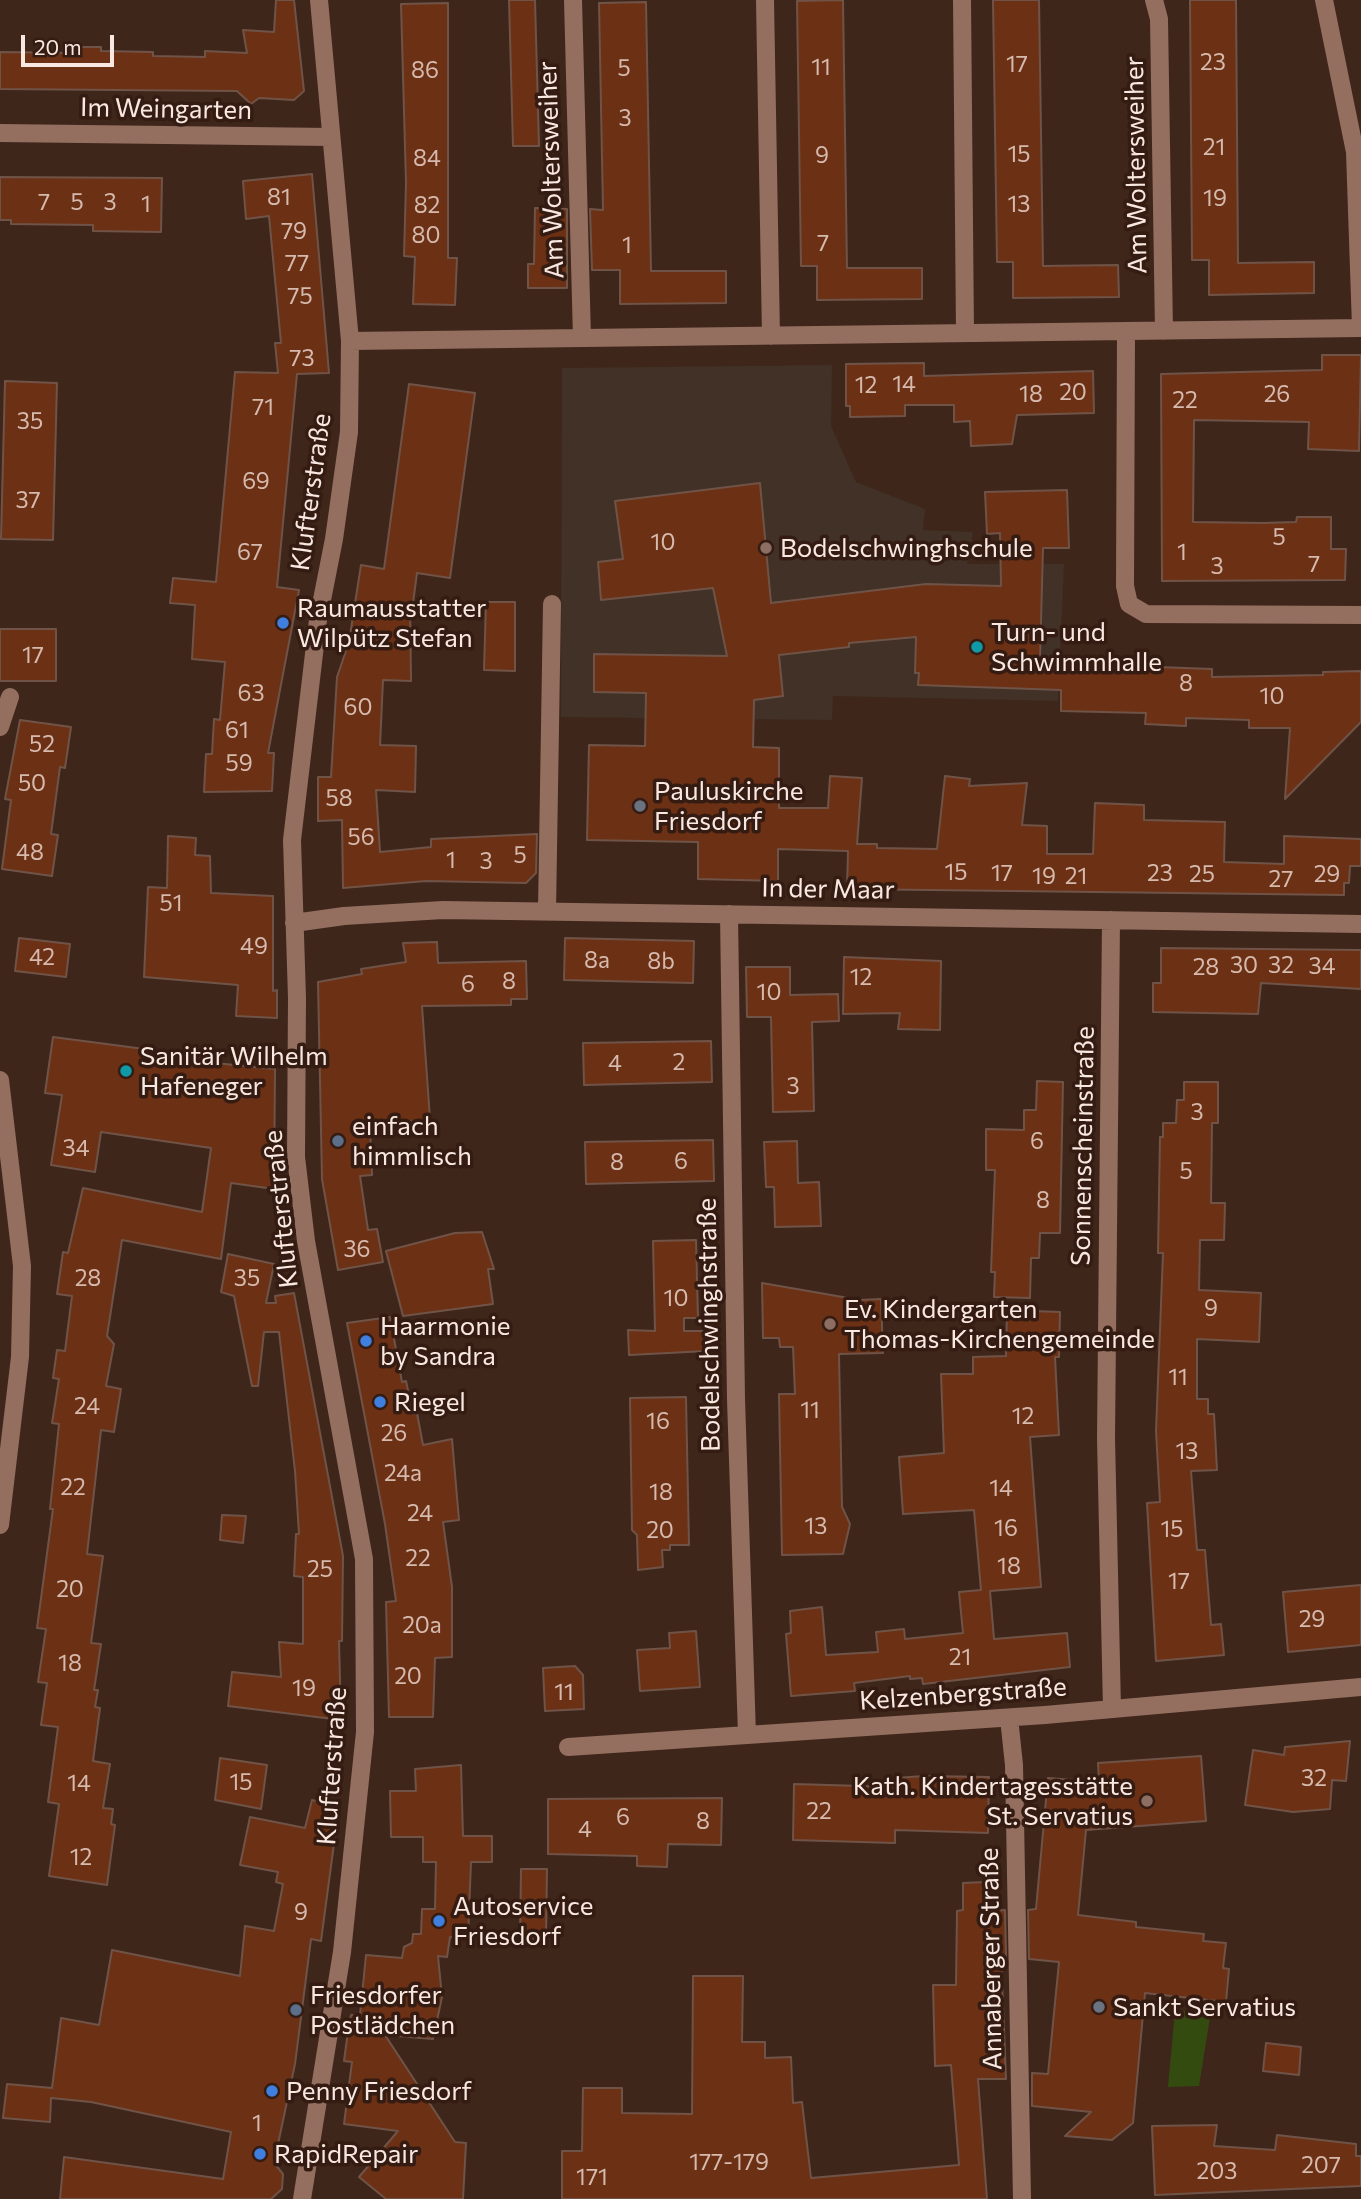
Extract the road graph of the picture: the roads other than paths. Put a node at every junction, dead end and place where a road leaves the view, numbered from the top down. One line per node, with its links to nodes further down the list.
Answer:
1 (319, 0): 8 (street, Klufterstraße)
2 (573, 0): 14 (street, Am Woltersweiher)
3 (765, 0): 13 (street)
4 (962, 0): 12 (street)
5 (1154, 0): 11 (street, Am Woltersweiher)
6 (1325, 0): 9 (street)
7 (0, 133): 8 (street, Im Weingarten)
8 (331, 137): 15 (street, Klufterstraße)
9 (1361, 328): 11 (street)
10 (1126, 331): 11 (street); 12 (street); 17 (street)
11 (1164, 331)
12 (965, 333): 13 (street)
13 (771, 336): 14 (street)
14 (582, 338): 15 (street)
15 (350, 341): 23 (street, Klufterstraße)
16 (552, 604): 20 (street)
17 (1361, 615)
18 (10, 696): 19 (street)
19 (0, 727)
20 (547, 911): 21 (street, In der Maar); 23 (street, In der Maar)
21 (729, 914): 22 (street, In der Maar); 31 (street, Bodelschwinghstraße)
22 (1111, 920): 24 (street, In der Maar); 29 (street, Sonnenscheinstraße)
23 (294, 923): 33 (street, Klufterstraße)
24 (1361, 924)
25 (0, 1080): 26 (street)
26 (1, 1505): 27 (street)
27 (0, 1525)
28 (1361, 1687): 29 (street, Kelzenbergstraße)
29 (1112, 1709): 30 (street, Kelzenbergstraße)
30 (1009, 1718): 31 (street, Kelzenbergstraße); 34 (street, Annaberger Straße)
31 (747, 1735): 32 (street, Kelzenbergstraße)
32 (568, 1747)
33 (302, 2199)
34 (1022, 2199)

